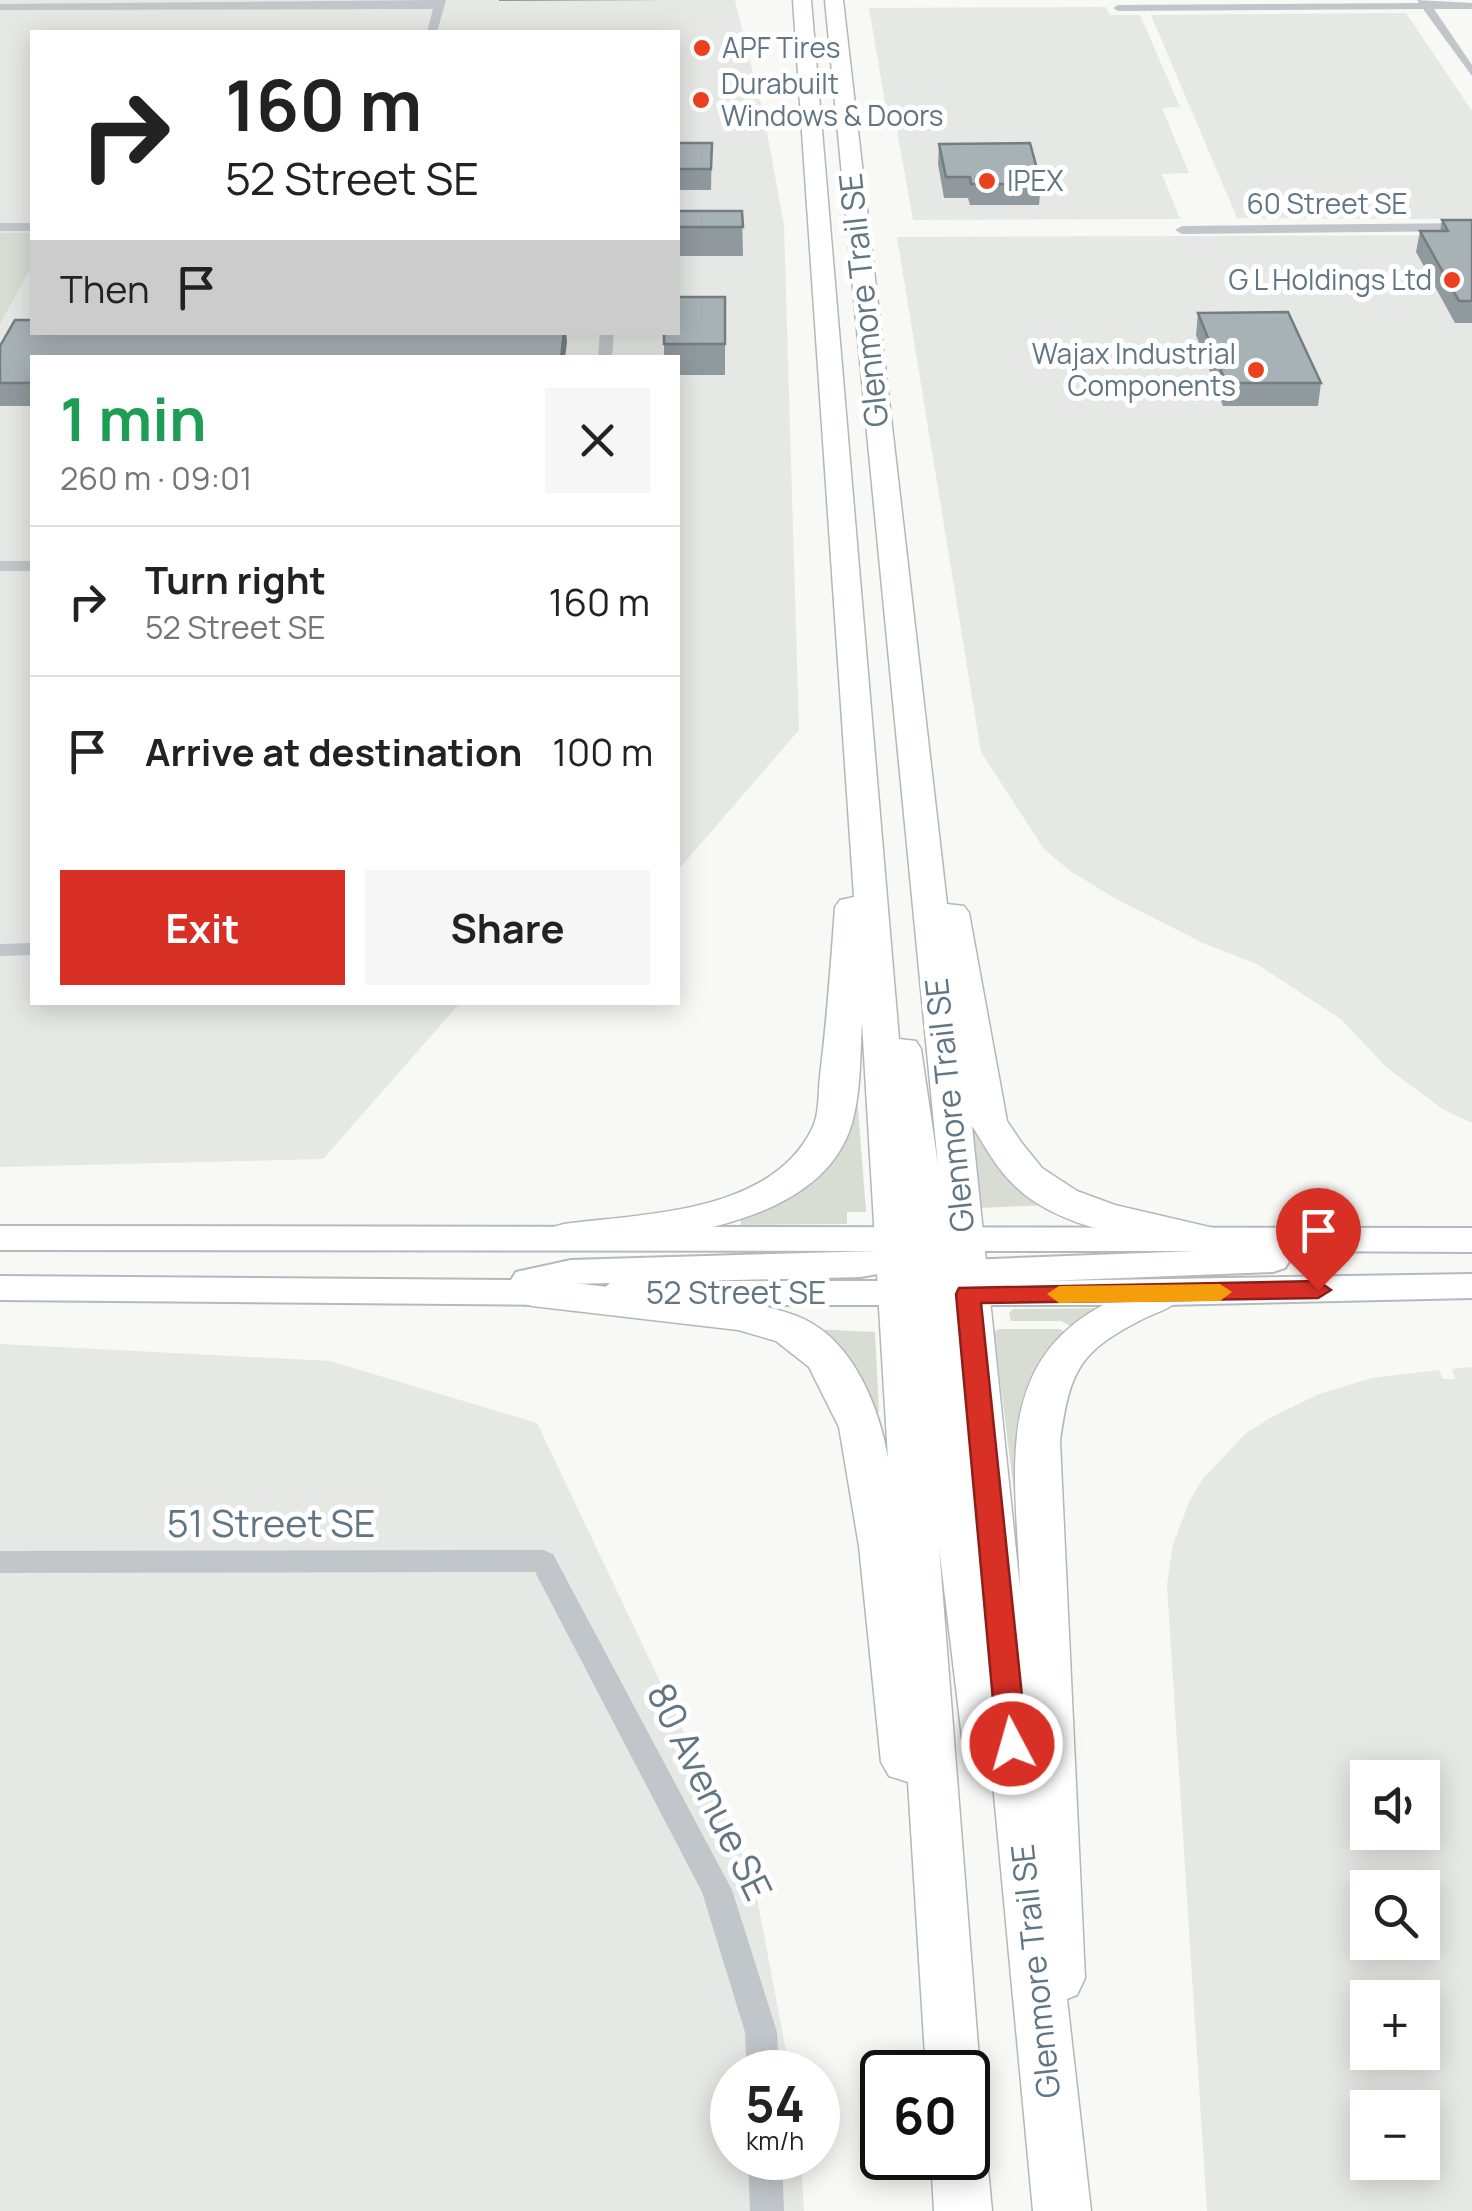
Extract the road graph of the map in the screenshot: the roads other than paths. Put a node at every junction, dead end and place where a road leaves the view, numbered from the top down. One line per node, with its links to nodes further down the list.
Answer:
1 (791, 0): 10 (main road)
2 (802, 0): 10 (main road, Glenmore Trail SE)
3 (834, 0): 18 (main road, Glenmore Trail SE)
4 (440, 3): 7 (street); 9 (street)
5 (1424, 3): 6 (street); 8 (street); 11 (street)
6 (1472, 6)
7 (0, 8)
8 (1118, 8)
9 (433, 30)
10 (806, 46): 19 (main road, Glenmore Trail SE)
11 (1472, 73)
12 (0, 227): 13 (street)
13 (30, 227)
14 (1472, 228): 15 (street, 60 Street SE)
15 (1182, 230)
16 (0, 566): 17 (street)
17 (30, 566)
18 (913, 774): 24 (main road); 27 (main road, Glenmore Trail SE)
19 (866, 847): 22 (main road); 27 (main road, Glenmore Trail SE)
20 (30, 949): 21 (street)
21 (0, 950)
22 (564, 1237): 23 (main road, 52 Street SE); 27 (main road, 52 Street SE)
23 (0, 1238)
24 (1204, 1238): 25 (main road, 52 Street SE); 27 (main road, 52 Street SE)
25 (1390, 1240): 26 (main road, 52 Street SE); 27 (main road)
26 (1472, 1240)
27 (931, 1265): 30 (main road); 31 (main road, 52 Street SE); 32 (main road, 52 Street SE); 35 (main road, Glenmore Trail SE); 40 (main road, Glenmore Trail SE)
28 (1472, 1286): 32 (main road, 52 Street SE)
29 (0, 1288): 30 (main road, 52 Street SE)
30 (460, 1292): 31 (main road, 52 Street SE)
31 (532, 1292): 35 (main road)
32 (1164, 1293): 40 (main road)
33 (543, 1561): 34 (street, 51 Street SE); 36 (street, 80 Avenue SE)
34 (0, 1562)
35 (949, 2018): 37 (main road, Glenmore Trail SE)
36 (761, 2050)
37 (951, 2050)
38 (765, 2180): 41 (street)
39 (961, 2180): 42 (main road)
40 (1060, 2191)
41 (766, 2211)
42 (963, 2211)

